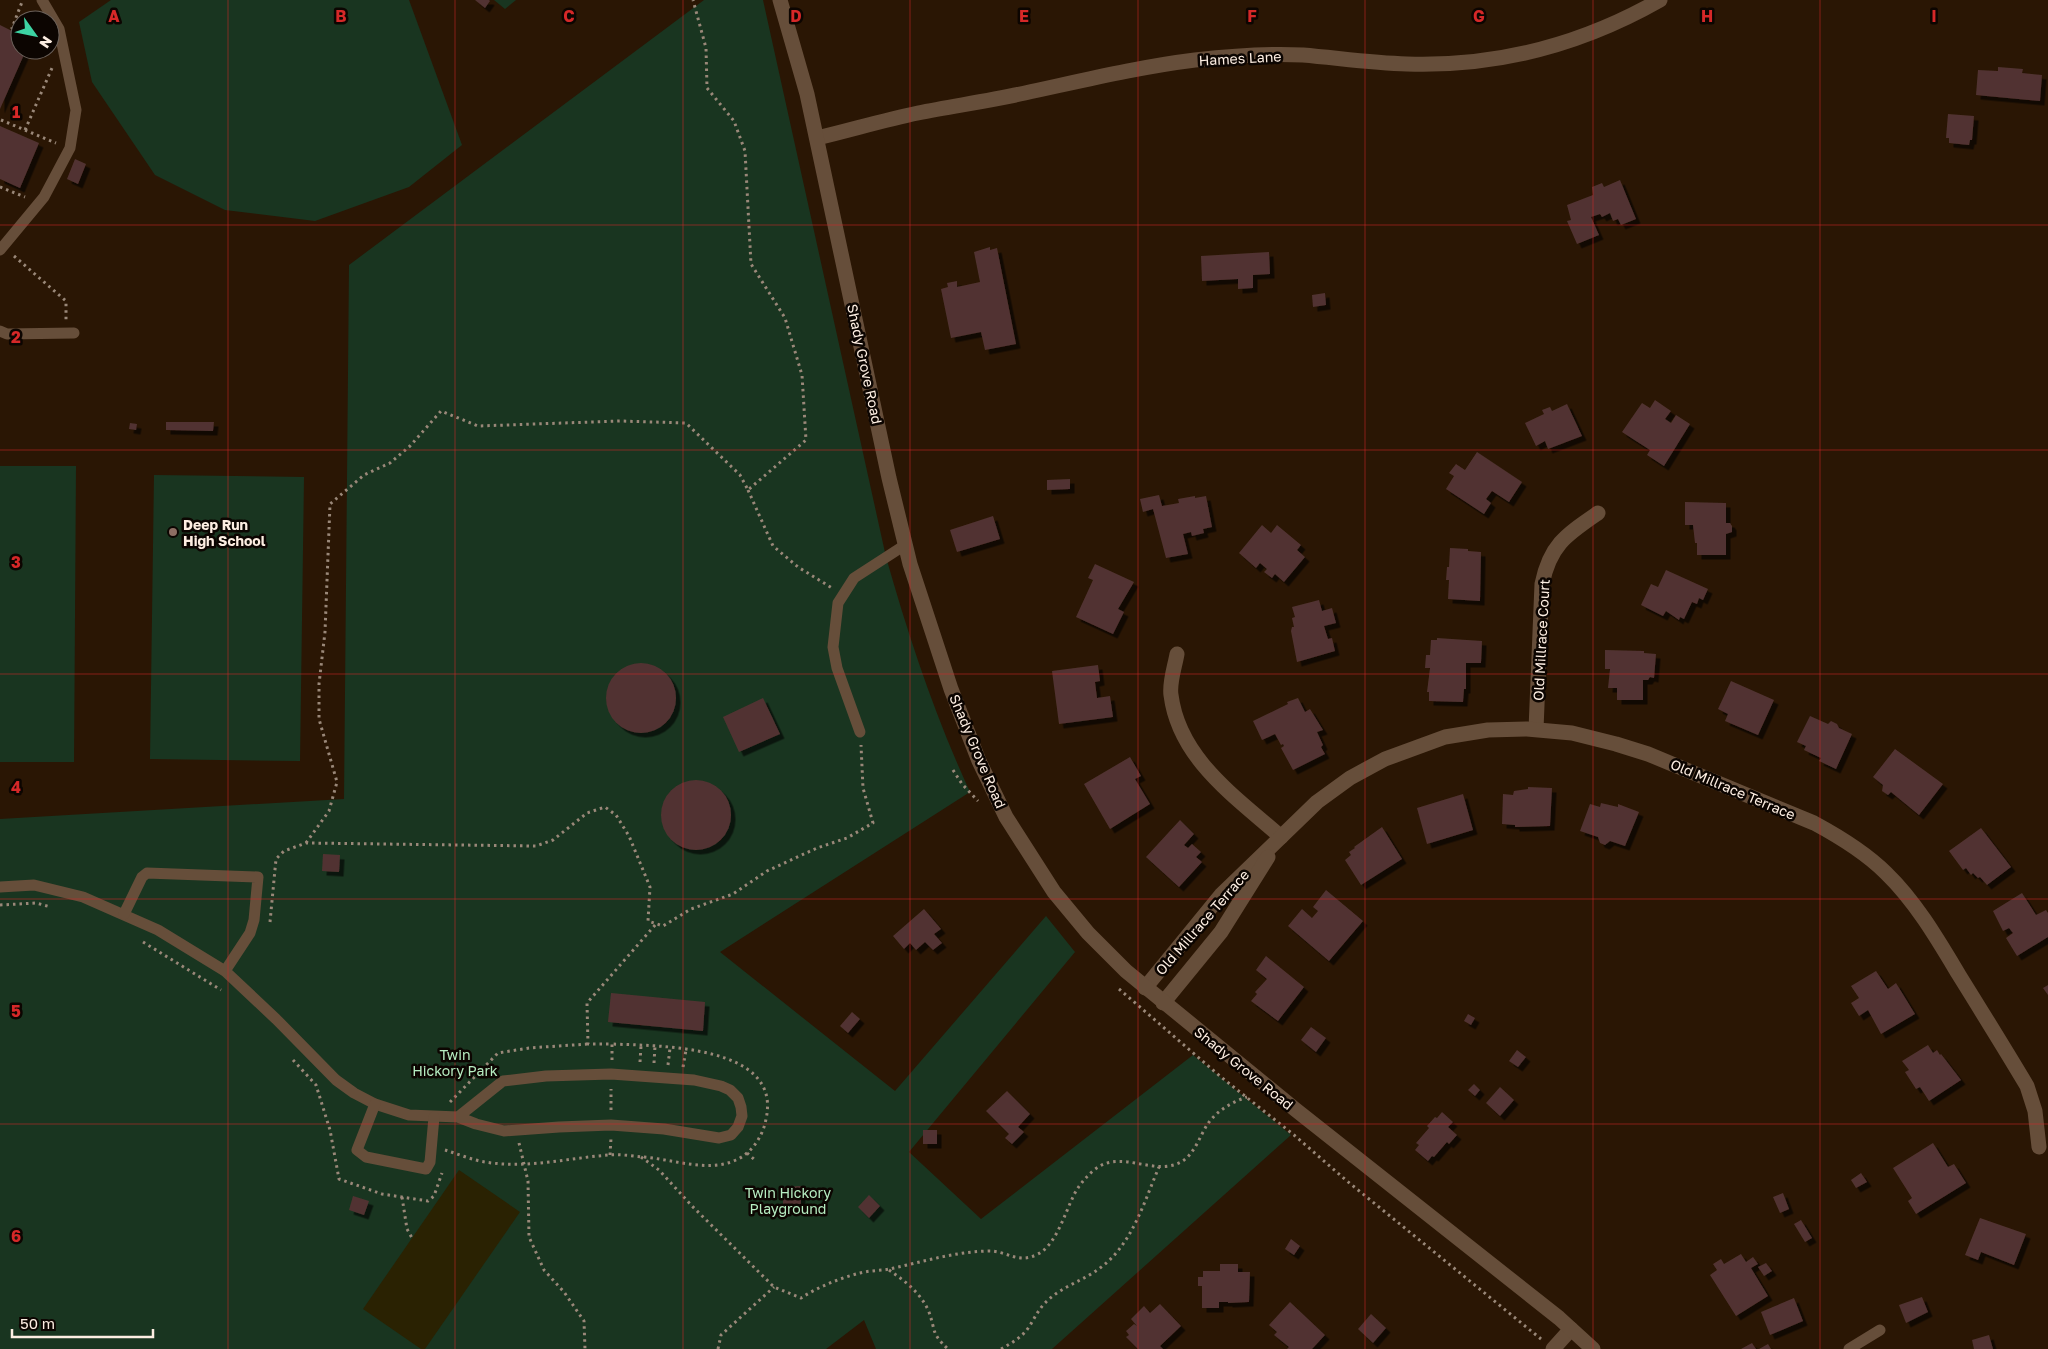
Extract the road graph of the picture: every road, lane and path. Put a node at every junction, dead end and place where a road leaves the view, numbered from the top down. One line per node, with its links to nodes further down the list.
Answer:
1 (42, 0): 11 (lane)
2 (693, 0): 17 (path)
3 (780, 0): 10 (street, Shady Grove Road)
4 (1660, 0): 10 (street, Hames Lane)
5 (22, 2): 6 (path)
6 (19, 10)
7 (52, 67): 9 (path)
8 (1, 120): 9 (path)
9 (25, 130): 11 (path)
10 (817, 138): 19 (street, Shady Grove Road)
11 (69, 149): 13 (lane)
12 (0, 187): 13 (path)
13 (39, 203): 14 (lane)
14 (2, 248): 16 (path)
15 (0, 331): 16 (lane)
16 (70, 333)
17 (748, 490): 20 (path); 25 (path)
18 (1598, 513): 22 (street, Old Millrace Court)
19 (905, 545): 20 (lane); 34 (street, Shady Grove Road)
20 (842, 594): 23 (lane)
21 (1177, 654): 24 (street)
22 (1536, 729): 24 (street, Old Millrace Terrace); 49 (street, Old Millrace Terrace)
23 (860, 732): 31 (path)
24 (1280, 837): 34 (street, Old Millrace Terrace); 36 (street, Old Millrace Terrace)
25 (306, 843): 26 (path); 31 (path)
26 (276, 859)
27 (0, 887): 30 (lane)
28 (0, 905): 29 (path)
29 (53, 907)
30 (124, 914): 33 (lane); 33 (lane)
31 (656, 924): 37 (path)
32 (135, 938): 35 (path)
33 (225, 971): 42 (lane)
34 (1145, 988): 36 (street, Shady Grove Road)
35 (226, 994)
36 (1163, 1003): 62 (street, Shady Grove Road)
37 (588, 1044): 38 (path); 43 (path)
38 (612, 1044): 40 (path); 50 (path)
39 (292, 1059): 58 (path)
40 (612, 1064)
41 (611, 1083): 44 (path)
42 (375, 1104): 45 (lane); 45 (lane)
43 (448, 1105)
44 (611, 1115)
45 (434, 1117): 46 (lane)
46 (458, 1117): 47 (lane); 47 (lane)
47 (516, 1131): 55 (path)
48 (610, 1136): 51 (path)
49 (2039, 1147)
50 (747, 1153): 53 (path); 54 (path)
51 (610, 1155): 53 (path); 55 (path)
52 (444, 1156): 55 (path)
53 (640, 1156): 61 (path)
54 (756, 1161)
55 (525, 1165): 65 (path)
56 (1159, 1168): 60 (path); 64 (path); 68 (path)
57 (443, 1170): 58 (path)
58 (402, 1197): 59 (path)
59 (412, 1238)
60 (888, 1270): 61 (path); 67 (path)
61 (774, 1287): 66 (path)
62 (1571, 1328): 69 (street); 70 (street, Shady Grove Road)
63 (1880, 1330): 71 (lane)
64 (1535, 1333)
65 (585, 1349)
66 (718, 1349)
67 (948, 1349)
68 (1001, 1349)
69 (1554, 1349)
70 (1593, 1349)
71 (1849, 1349)

